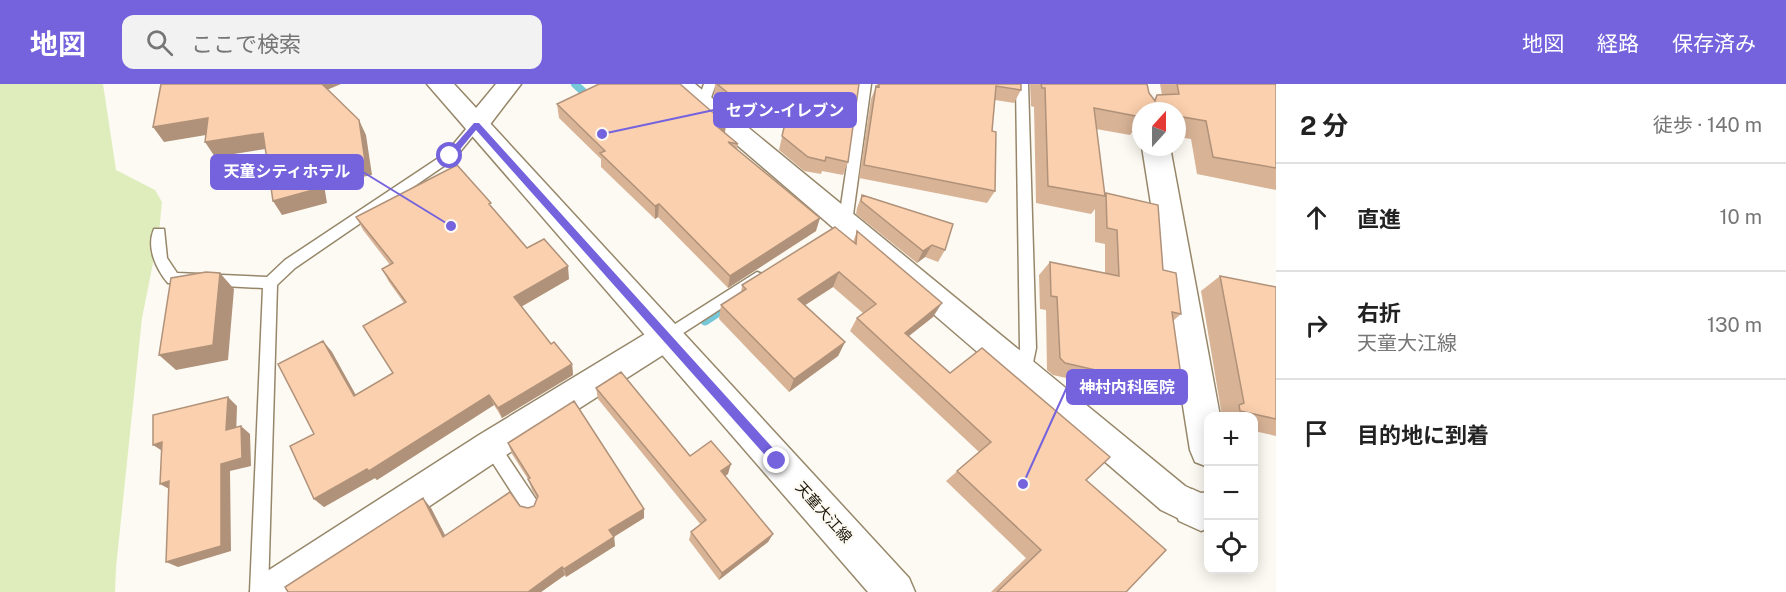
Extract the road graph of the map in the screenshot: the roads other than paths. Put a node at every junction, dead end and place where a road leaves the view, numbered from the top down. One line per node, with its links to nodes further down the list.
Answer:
1 (440, 84): 7 (main road, 天童大江線)
2 (509, 84): 7 (street)
3 (680, 84): 6 (street)
4 (865, 84): 9 (lane)
5 (1022, 84): 14 (lane)
6 (706, 94): 9 (street)
7 (476, 125): 12 (lane); 13 (main road, 天童大江線)
8 (1158, 156): 15 (main road)
9 (835, 228): 14 (street)
10 (159, 233): 12 (lane)
11 (765, 273): 13 (lane)
12 (270, 283): 19 (lane)
13 (666, 337): 16 (street); 21 (main road, 天童大江線)
14 (1025, 372): 18 (street)
15 (1204, 421)
16 (491, 446): 17 (lane); 20 (street)
17 (531, 507)
18 (1200, 509)
19 (259, 592)
20 (268, 592)
21 (895, 592)

